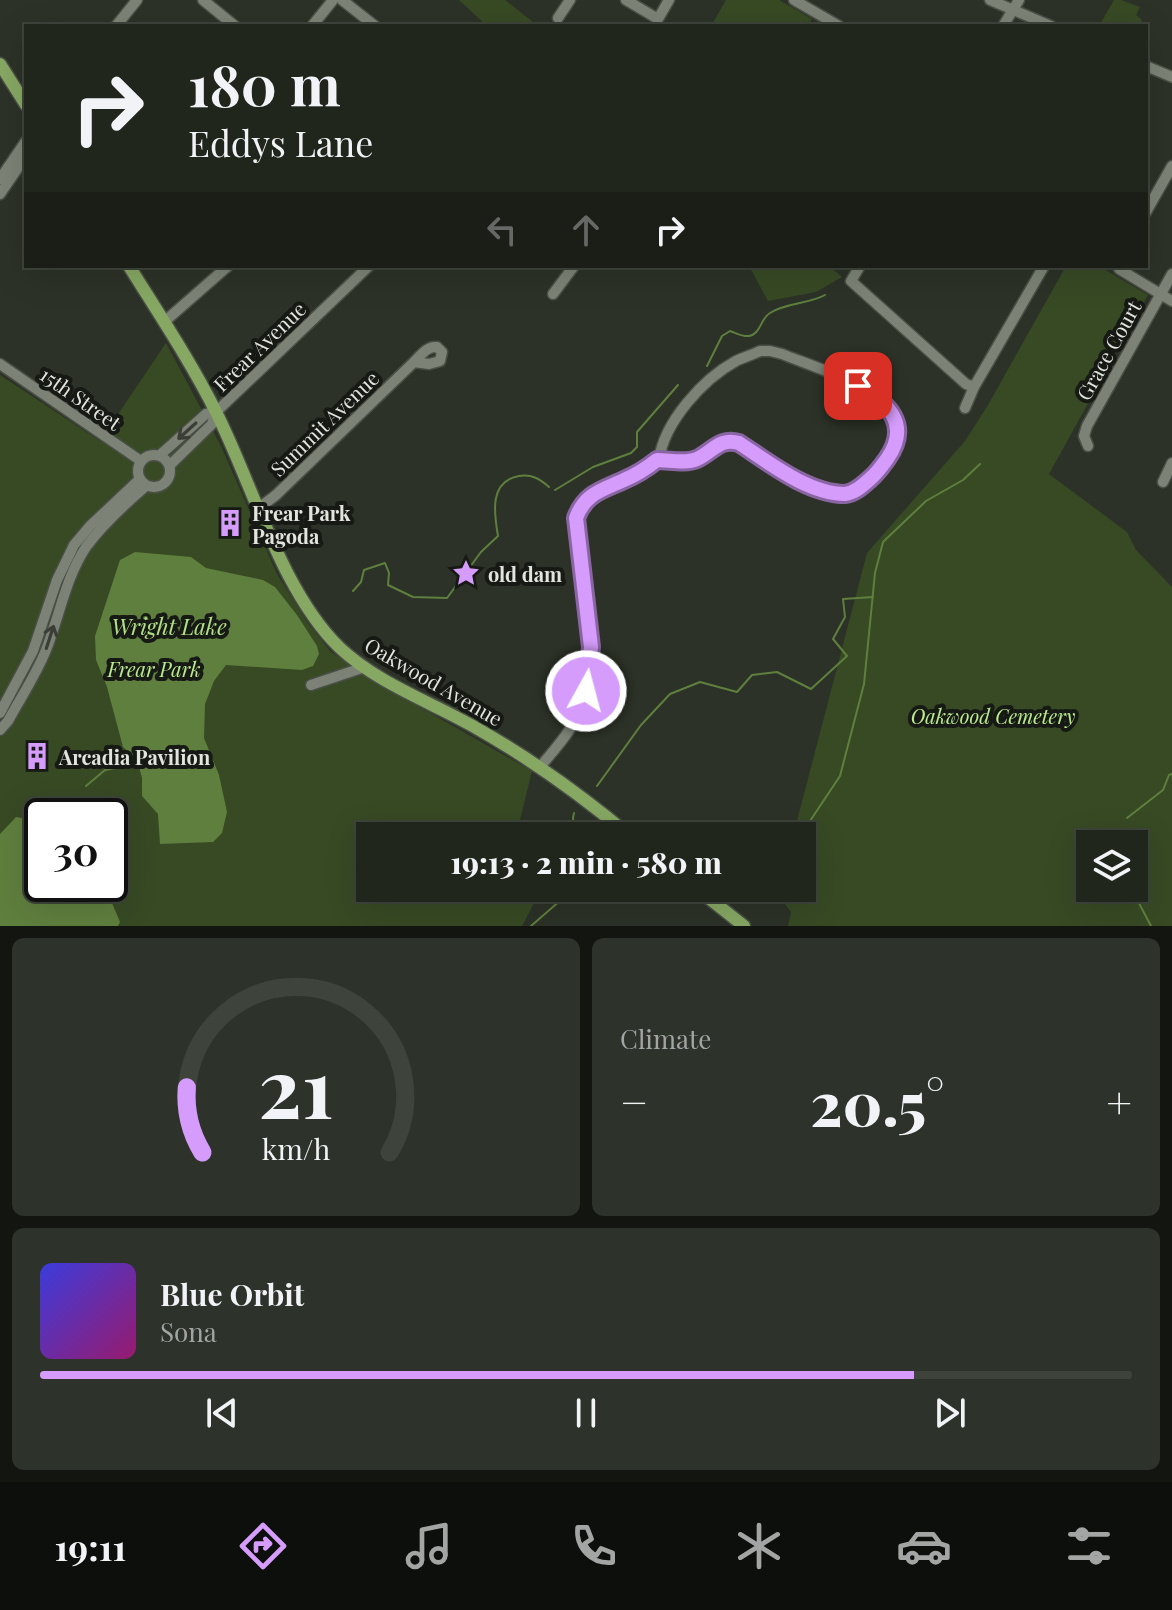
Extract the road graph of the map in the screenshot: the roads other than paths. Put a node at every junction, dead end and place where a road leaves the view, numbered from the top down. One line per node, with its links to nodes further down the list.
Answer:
1 (137, 0): 12 (street)
2 (203, 0): 13 (street)
3 (333, 0): 14 (street)
4 (342, 0): 15 (street)
5 (570, 0): 11 (street)
6 (626, 0): 7 (street)
7 (669, 0)
8 (794, 0): 16 (street)
9 (990, 0): 10 (street)
10 (1016, 5): 17 (street); 18 (street)
11 (558, 18)
12 (118, 24)
13 (233, 24)
14 (314, 24)
15 (372, 24)
16 (836, 24)
17 (1004, 24)
18 (1048, 24)
19 (0, 64): 22 (main road)
20 (1148, 67): 21 (street)
21 (1172, 77)
22 (24, 102)
23 (24, 145): 26 (street)
24 (24, 158): 26 (street)
25 (1170, 173): 27 (street)
26 (2, 185)
27 (1148, 206)
28 (130, 268): 39 (main road, Oakwood Avenue)
29 (226, 268): 39 (street)
30 (572, 268): 36 (street)
31 (859, 268): 42 (street)
32 (1043, 268): 42 (street)
33 (1121, 268): 37 (street)
34 (365, 269): 44 (street, Frear Avenue)
35 (1172, 274): 37 (street, Grace Court)
36 (553, 294)
37 (1161, 294): 38 (street); 45 (street, Grace Court)
38 (1172, 301)
39 (164, 322): 44 (main road, Oakwood Avenue)
40 (414, 362): 53 (street, Summit Avenue)
41 (0, 364): 48 (street, 15th Street)
42 (974, 387): 43 (street)
43 (965, 408)
44 (216, 412): 46 (street, one-way to 46); 50 (street); 53 (main road, Oakwood Avenue)
45 (1088, 446)
46 (160, 455): 48 (street); 50 (street)
47 (659, 460): 47 (street); 58 (street)
48 (141, 461): 51 (street)
49 (1172, 463): 52 (street)
50 (170, 465): 51 (street)
51 (143, 482): 56 (street); 57 (street, one-way to 51)
52 (1163, 482)
53 (259, 508): 54 (main road, Oakwood Avenue)
54 (365, 667): 55 (street); 58 (main road, Oakwood Avenue)
55 (311, 685)
56 (0, 713)
57 (0, 730)
58 (540, 767): 59 (main road, Oakwood Avenue)
59 (613, 822)
60 (714, 902): 61 (main road)
61 (744, 926)

